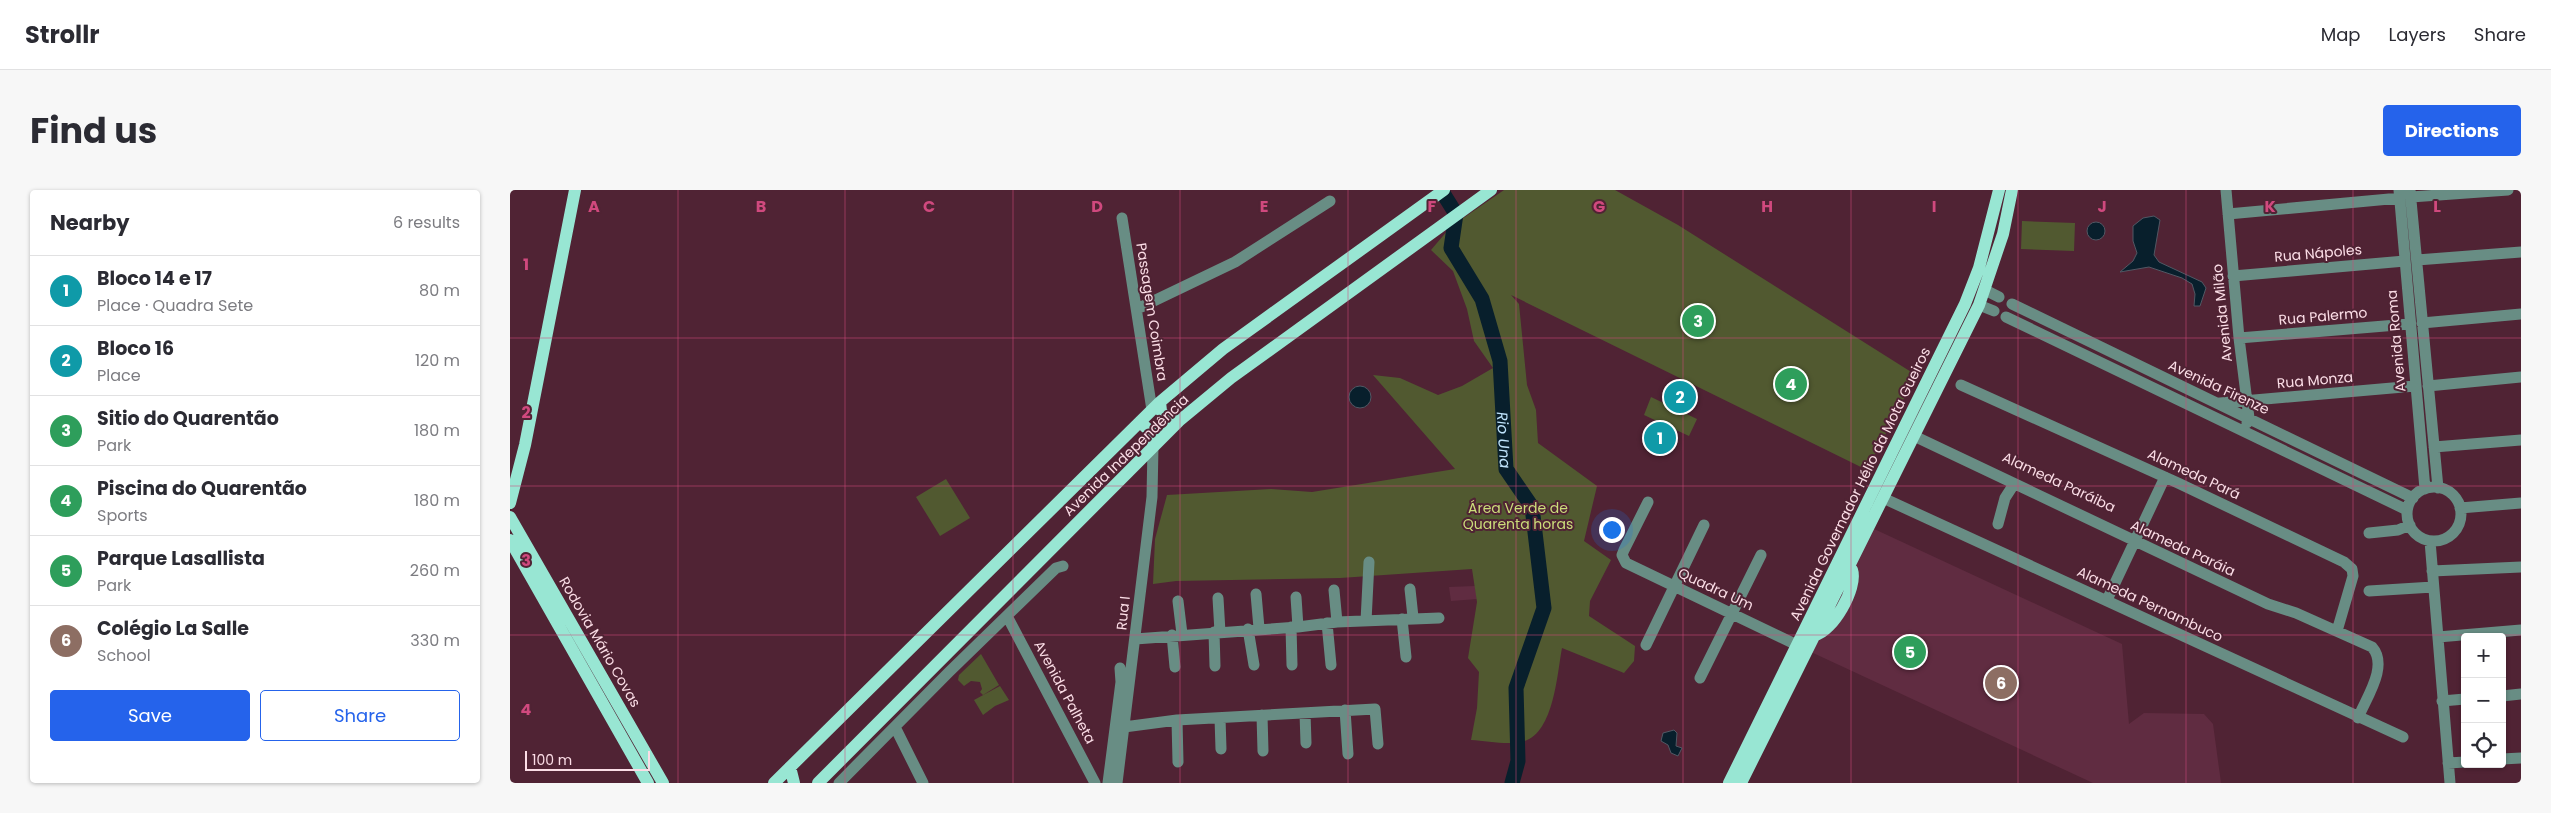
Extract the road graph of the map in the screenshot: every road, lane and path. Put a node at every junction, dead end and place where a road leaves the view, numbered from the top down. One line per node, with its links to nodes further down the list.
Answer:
1 (575, 190): 47 (main road)
2 (1444, 190): 38 (main road, Avenida Independência)
3 (1491, 190): 40 (main road, Avenida Independência)
4 (1999, 190): 69 (main road, Avenida Governador Hélio da Mota Gueiros)
5 (2012, 190): 15 (main road)
6 (2226, 190): 10 (street, Avenida Milão)
7 (2508, 190): 8 (street)
8 (2405, 194): 10 (street); 13 (street, Avenida Roma)
9 (1330, 201): 21 (street)
10 (2228, 214): 14 (street, Avenida Milão)
11 (1122, 218): 21 (street, Passagem Coimbra)
12 (2521, 252): 13 (street, Rua Nápoles)
13 (2411, 261): 14 (street, Rua Nápoles); 16 (street, Avenida Roma); 17 (street, Avenida Roma)
14 (2233, 276): 29 (street, Avenida Milão)
15 (1985, 290): 18 (street); 20 (main road)
16 (2419, 291): 17 (street); 26 (street, Avenida Roma)
17 (2407, 292): 27 (street, Avenida Roma)
18 (2000, 298)
19 (2012, 304): 25 (street, Avenida Firenze)
20 (1979, 305): 22 (street); 43 (main road)
21 (1137, 309): 38 (street, Passagem Coimbra)
22 (1994, 311)
23 (2521, 314): 26 (street)
24 (2006, 317): 28 (street)
25 (2041, 319): 28 (street); 30 (street, Avenida Firenze)
26 (2422, 323): 35 (street, Avenida Roma)
27 (2409, 324): 29 (street, Rua Palermo); 34 (street, Avenida Roma)
28 (2047, 338): 33 (street)
29 (2239, 338): 36 (street, Avenida Milão)
30 (2152, 372): 33 (street); 37 (street, Avenida Firenze)
31 (2521, 377): 35 (street)
32 (1961, 385): 48 (street, Alameda Pará)
33 (2146, 385): 42 (street)
34 (2414, 386): 36 (street, Rua Monza); 51 (street, Avenida Roma)
35 (2428, 386): 46 (street, Avenida Roma)
36 (2246, 401): 37 (street, Rua Monza); 39 (street, Avenida Milão)
37 (2218, 403): 39 (street, Avenida Firenze)
38 (1156, 406): 40 (main road); 41 (main road, Avenida Independência)
39 (2249, 418): 42 (street); 53 (street, Avenida Firenze)
40 (1179, 421): 45 (main road, Avenida Independência)
41 (1140, 422): 45 (main road); 134 (main road, Avenida Independência)
42 (2243, 431): 58 (street)
43 (1916, 433): 49 (street, Alameda Paráia); 52 (main road); 64 (street, Alameda Paráiba)
44 (2521, 440): 46 (street)
45 (1153, 446): 99 (street, Rua I); 142 (main road, Avenida Independência)
46 (2434, 448): 50 (street, Avenida Roma)
47 (515, 471): 55 (main road)
48 (2165, 477): 64 (street); 96 (street, Alameda Pará)
49 (2014, 484): 60 (street); 64 (street, Alameda Paráia)
50 (2438, 488): 51 (street); 57 (street)
51 (2425, 489): 53 (street)
52 (1883, 498): 69 (main road); 82 (street, Alameda Pernambuco)
53 (2413, 498): 58 (street)
54 (1648, 502): 73 (street, Quadra Um)
55 (510, 504)
56 (2521, 504): 57 (street)
57 (2460, 508): 66 (street)
58 (2408, 510): 62 (street)
59 (512, 524): 84 (main road, Rodovia Mário Covas)
60 (1998, 524)
61 (1704, 525): 73 (street)
62 (2410, 525): 63 (street); 66 (street)
63 (2369, 533)
64 (2136, 539): 82 (street); 96 (street, Alameda Paráiba)
65 (510, 540): 86 (main road, Rodovia Mário Covas)
66 (2430, 541): 72 (street)
67 (1761, 555): 85 (street)
68 (1370, 562): 90 (street)
69 (1843, 564): 100 (main road, Avenida Governador Hélio da Mota Gueiros); 148 (main road, Avenida Governador Hélio da Mota Gueiros)
70 (1063, 566): 87 (street)
71 (2521, 566): 72 (street)
72 (2432, 571): 74 (street)
73 (1674, 586): 85 (street, Quadra Um); 101 (street)
74 (2433, 587): 78 (street); 98 (street)
75 (1372, 588): 90 (street)
76 (1410, 589): 88 (street)
77 (1334, 590): 91 (street)
78 (2369, 591)
79 (1256, 594): 93 (street)
80 (1296, 597): 92 (street)
81 (1218, 598): 95 (street)
82 (2107, 600): 119 (street, Alameda Pernambuco)
83 (1178, 601): 97 (street)
84 (566, 612): 109 (main road, Rodovia Mário Covas); 139 (main road)
85 (1732, 613): 100 (street, Quadra Um); 110 (street)
86 (554, 616): 109 (main road, Rodovia Mário Covas); 136 (main road)
87 (1008, 616): 121 (street); 144 (street, Avenida Palheta)
88 (1408, 618): 89 (street); 90 (street); 102 (street)
89 (1440, 618)
90 (1371, 620): 91 (street)
91 (1332, 622): 92 (street); 105 (street)
92 (1295, 627): 93 (street); 104 (street)
93 (1254, 628): 95 (street); 103 (street)
94 (2521, 630): 98 (street)
95 (1217, 632): 97 (street); 106 (street)
96 (2337, 632): 119 (street)
97 (1177, 635): 99 (street); 107 (street)
98 (2438, 637): 114 (street)
99 (1136, 638): 122 (street, Rua I)
100 (1797, 645): 147 (main road, Avenida Governador Hélio da Mota Gueiros)
101 (1646, 646)
102 (1406, 657)
103 (1254, 665)
104 (1292, 665)
105 (1331, 665)
106 (1215, 666)
107 (1175, 667)
108 (1120, 668): 145 (street)
109 (592, 671): 137 (main road, Rodovia Mário Covas); 138 (main road, Rodovia Mário Covas)
110 (1700, 678)
111 (2521, 694): 112 (street)
112 (2506, 696)
113 (2461, 699): 114 (street)
114 (2442, 701): 133 (street)
115 (1346, 710): 116 (street); 125 (street); 128 (street)
116 (1305, 712): 117 (street); 124 (street)
117 (1262, 715): 118 (street); 127 (street)
118 (1220, 718): 120 (street); 126 (street)
119 (2358, 718): 123 (street, Alameda Pernambuco)
120 (1177, 720): 122 (street); 131 (street)
121 (895, 727): 135 (street); 143 (street)
122 (1124, 728): 146 (street, Rua I)
123 (2403, 738)
124 (1306, 743)
125 (1378, 744)
126 (1221, 749)
127 (1263, 751)
128 (1348, 754)
129 (2521, 758): 130 (street)
130 (2506, 759)
131 (1178, 762)
132 (2461, 762): 133 (street)
133 (2448, 763): 149 (street)
134 (790, 767): 140 (main road, Avenida Independência); 141 (main road)
135 (841, 782)
136 (641, 783)
137 (648, 783)
138 (663, 783)
139 (671, 783)
140 (774, 783)
141 (794, 783)
142 (818, 783)
143 (923, 783)
144 (1095, 783)
145 (1108, 783)
146 (1117, 783)
147 (1729, 783)
148 (1741, 783)
149 (2450, 783)

